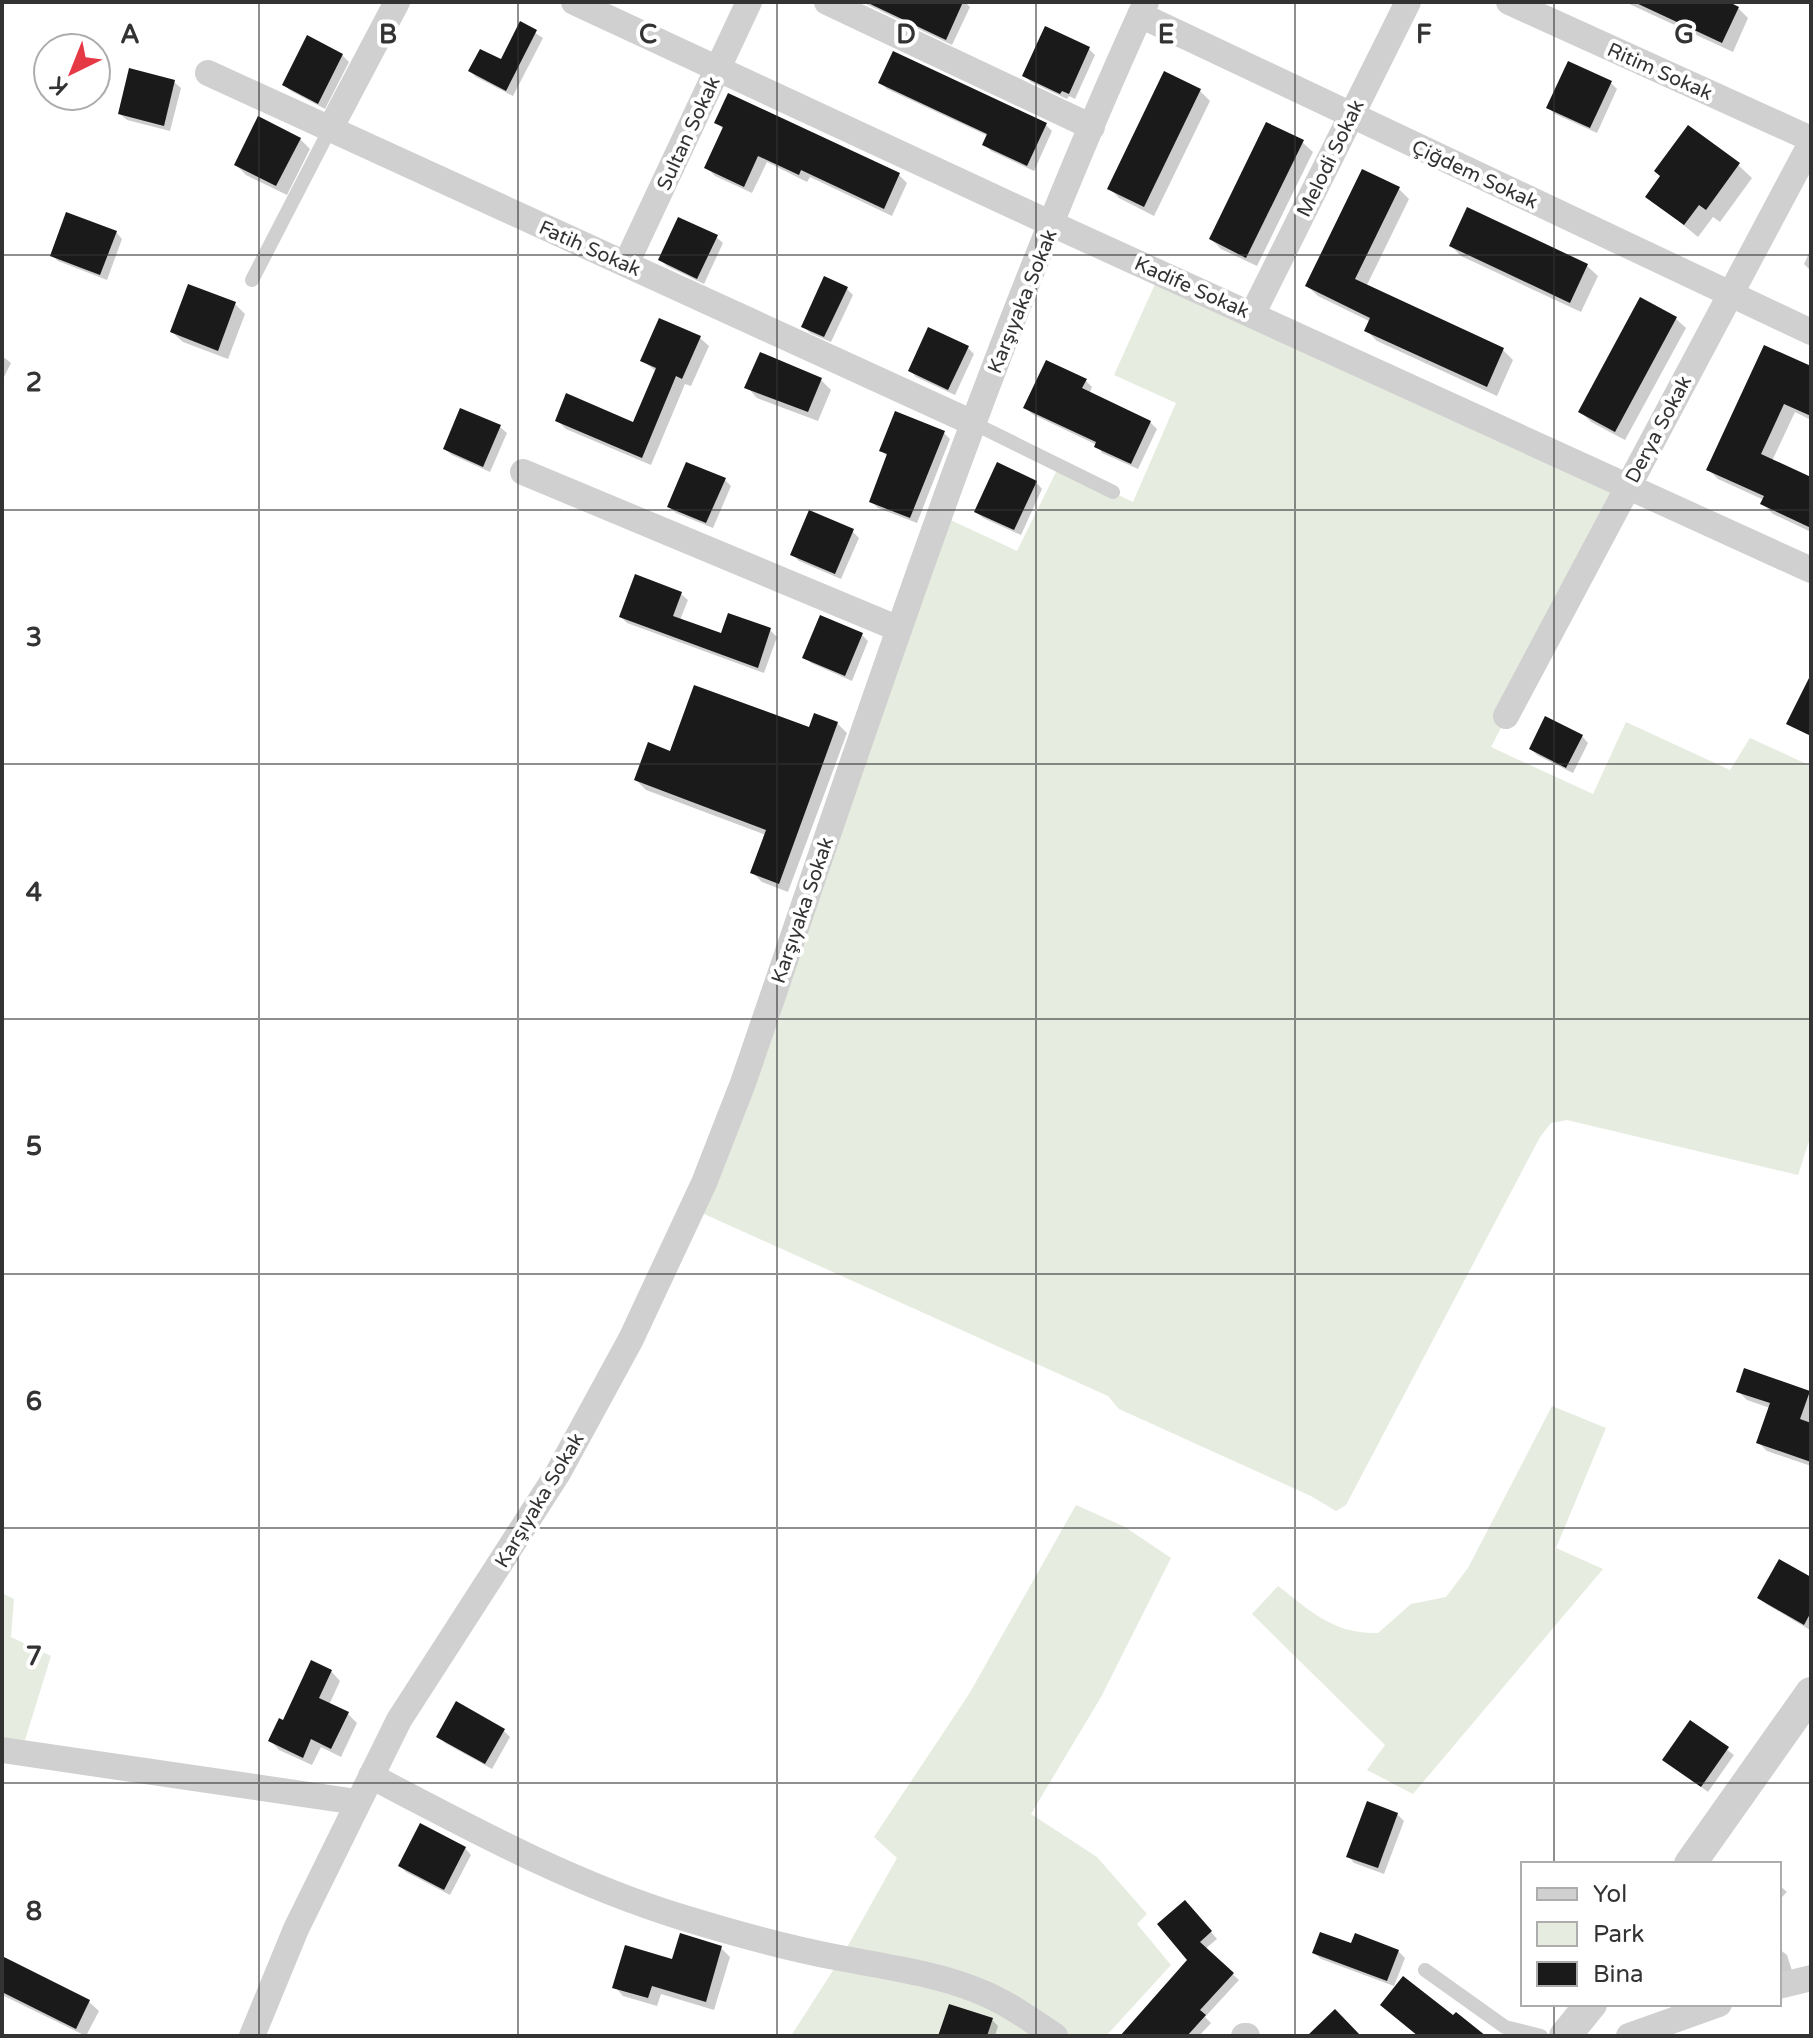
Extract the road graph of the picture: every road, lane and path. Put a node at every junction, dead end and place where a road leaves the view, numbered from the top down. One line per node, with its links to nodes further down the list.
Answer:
1 (397, 2): 12 (street)
2 (574, 2): 8 (street, Kadife Sokak)
3 (749, 2): 8 (street, Sultan Sokak)
4 (827, 2): 11 (street)
5 (1408, 2): 10 (street, Melodi Sokak)
6 (1509, 2): 13 (street, Ritim Sokak)
7 (1143, 9): 10 (street, Çiğdem Sokak); 11 (street, Karşıyaka Sokak)
8 (718, 67): 14 (street, Kadife Sokak); 15 (street, Sultan Sokak)
9 (208, 73): 12 (street, Fatih Sokak)
10 (1351, 116): 17 (street, Çiğdem Sokak); 18 (street, Melodi Sokak)
11 (1092, 127): 14 (street, Karşıyaka Sokak)
12 (330, 129): 15 (street, Fatih Sokak); 16 (lane)
13 (1811, 141): 17 (street, Derya Sokak)
14 (1052, 224): 18 (street, Kadife Sokak); 20 (street, Karşıyaka Sokak)
15 (626, 264): 20 (street, Fatih Sokak)
16 (252, 280)
17 (1730, 294): 19 (street, Çiğdem Sokak); 22 (street, Derya Sokak)
18 (1252, 315): 22 (street, Kadife Sokak)
19 (1811, 332)
20 (973, 423): 23 (lane); 25 (street, Karşıyaka Sokak)
21 (523, 472): 25 (street)
22 (1627, 487): 24 (street, Kadife Sokak); 26 (street, Derya Sokak)
23 (1113, 492)
24 (1811, 570)
25 (899, 629): 29 (street, Karşıyaka Sokak)
26 (1506, 716)
27 (1811, 1693): 31 (street)
28 (2, 1750): 30 (street)
29 (371, 1776): 30 (street, Karşıyaka Sokak); 38 (street)
30 (357, 1802): 37 (street, Karşıyaka Sokak)
31 (1691, 1862)
32 (1425, 1970): 39 (lane)
33 (1811, 1978): 34 (street)
34 (1781, 1986)
35 (1589, 2006): 40 (street)
36 (1713, 2006): 41 (street)
37 (252, 2036)
38 (1055, 2036)
39 (1541, 2036)
40 (1565, 2036)
41 (1629, 2036)

